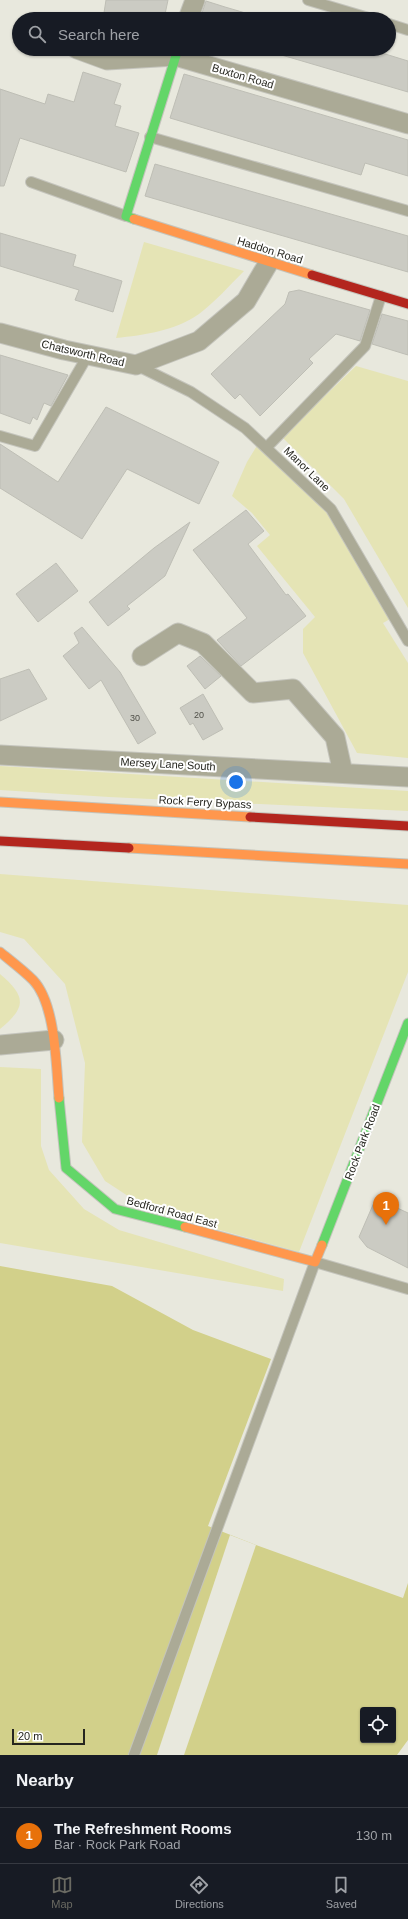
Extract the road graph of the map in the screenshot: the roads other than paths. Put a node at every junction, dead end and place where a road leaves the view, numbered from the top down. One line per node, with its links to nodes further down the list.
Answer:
1 (194, 0): 3 (street)
2 (308, 0): 4 (lane)
3 (190, 12)
4 (348, 12)
5 (396, 26): 6 (lane)
6 (408, 30)
7 (96, 56): 8 (street, Buxton Road)
8 (146, 56)
9 (175, 56): 12 (main road)
10 (186, 56): 11 (street, Buxton Road)
11 (408, 124)
12 (150, 137): 14 (lane); 15 (main road)
13 (31, 182): 15 (lane)
14 (408, 211)
15 (126, 216): 16 (main road, Haddon Road)
16 (269, 262): 17 (main road, Haddon Road); 21 (street, Chatsworth Road)
17 (381, 296): 18 (main road, Haddon Road); 23 (lane)
18 (408, 304)
19 (0, 333): 20 (street, Chatsworth Road)
20 (88, 355): 21 (street, Chatsworth Road); 22 (lane)
21 (136, 365): 23 (lane, Manor Lane)
22 (0, 436)
23 (268, 447): 24 (lane, Manor Lane)
24 (408, 641)
25 (142, 656): 27 (street)
26 (0, 755): 27 (street, Mersey Lane South)
27 (343, 773): 28 (street, Mersey Lane South)
28 (408, 777)
29 (0, 802): 30 (main road, Rock Ferry Bypass)
30 (408, 826)
31 (0, 841): 32 (main road)
32 (408, 864)
33 (0, 952): 35 (main road, Bedford Road East)
34 (408, 1023): 37 (main road, Rock Park Road)
35 (54, 1040): 36 (street); 37 (main road, Bedford Road East)
36 (0, 1045)
37 (315, 1262): 38 (lane); 39 (lane)
38 (408, 1289)
39 (134, 1755)

